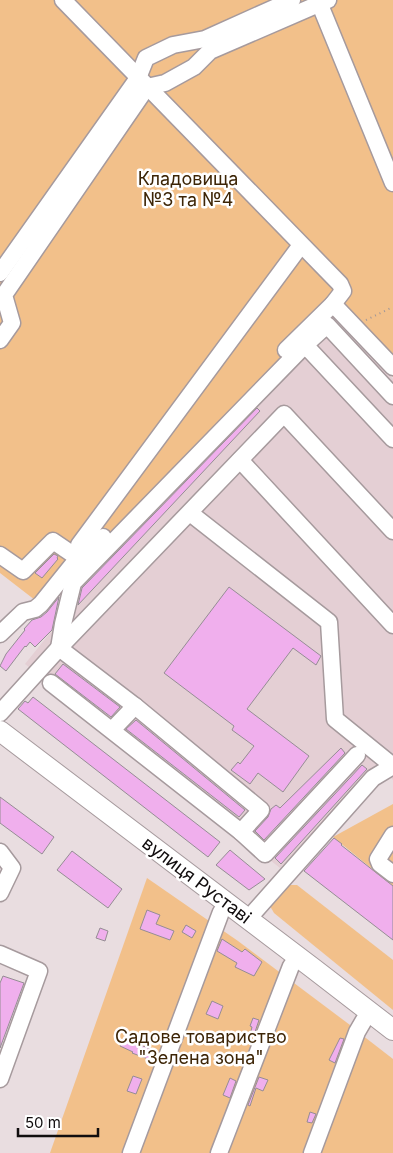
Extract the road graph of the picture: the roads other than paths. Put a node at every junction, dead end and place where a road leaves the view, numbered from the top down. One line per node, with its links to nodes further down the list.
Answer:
1 (63, 0): 4 (lane)
2 (292, 0): 4 (lane)
3 (322, 1): 4 (lane); 5 (lane)
4 (142, 82): 6 (lane); 7 (lane); 8 (lane)
5 (393, 183)
6 (301, 244): 9 (lane); 19 (lane)
7 (0, 273)
8 (2, 289): 10 (lane)
9 (333, 304): 12 (lane); 19 (lane)
10 (0, 340)
11 (305, 345): 13 (lane); 14 (lane); 22 (lane)
12 (393, 367)
13 (393, 396)
14 (393, 439)
15 (240, 460): 16 (lane); 17 (lane); 20 (lane)
16 (190, 513): 22 (lane); 29 (lane)
17 (393, 531)
18 (0, 555): 19 (lane)
19 (78, 558): 21 (lane)
20 (393, 624)
21 (0, 634)
22 (60, 648): 24 (lane); 25 (lane)
23 (51, 683): 26 (lane)
24 (135, 706): 26 (lane); 30 (lane)
25 (0, 713)
26 (112, 730): 30 (lane)
27 (0, 731): 36 (main road, вулиця Руставі)
28 (358, 755): 30 (lane)
29 (393, 766): 36 (lane)
30 (241, 832)
31 (393, 835): 33 (lane)
32 (0, 852): 34 (lane)
33 (393, 874)
34 (0, 893)
35 (221, 912): 44 (lane)
36 (248, 919): 42 (main road, вулиця Руставі)
37 (0, 954): 38 (lane)
38 (19, 962): 40 (lane); 43 (lane)
39 (291, 966): 45 (lane)
40 (0, 970)
41 (364, 1020): 46 (lane)
42 (393, 1030)
43 (0, 1079)
44 (131, 1153)
45 (219, 1153)
46 (312, 1153)

